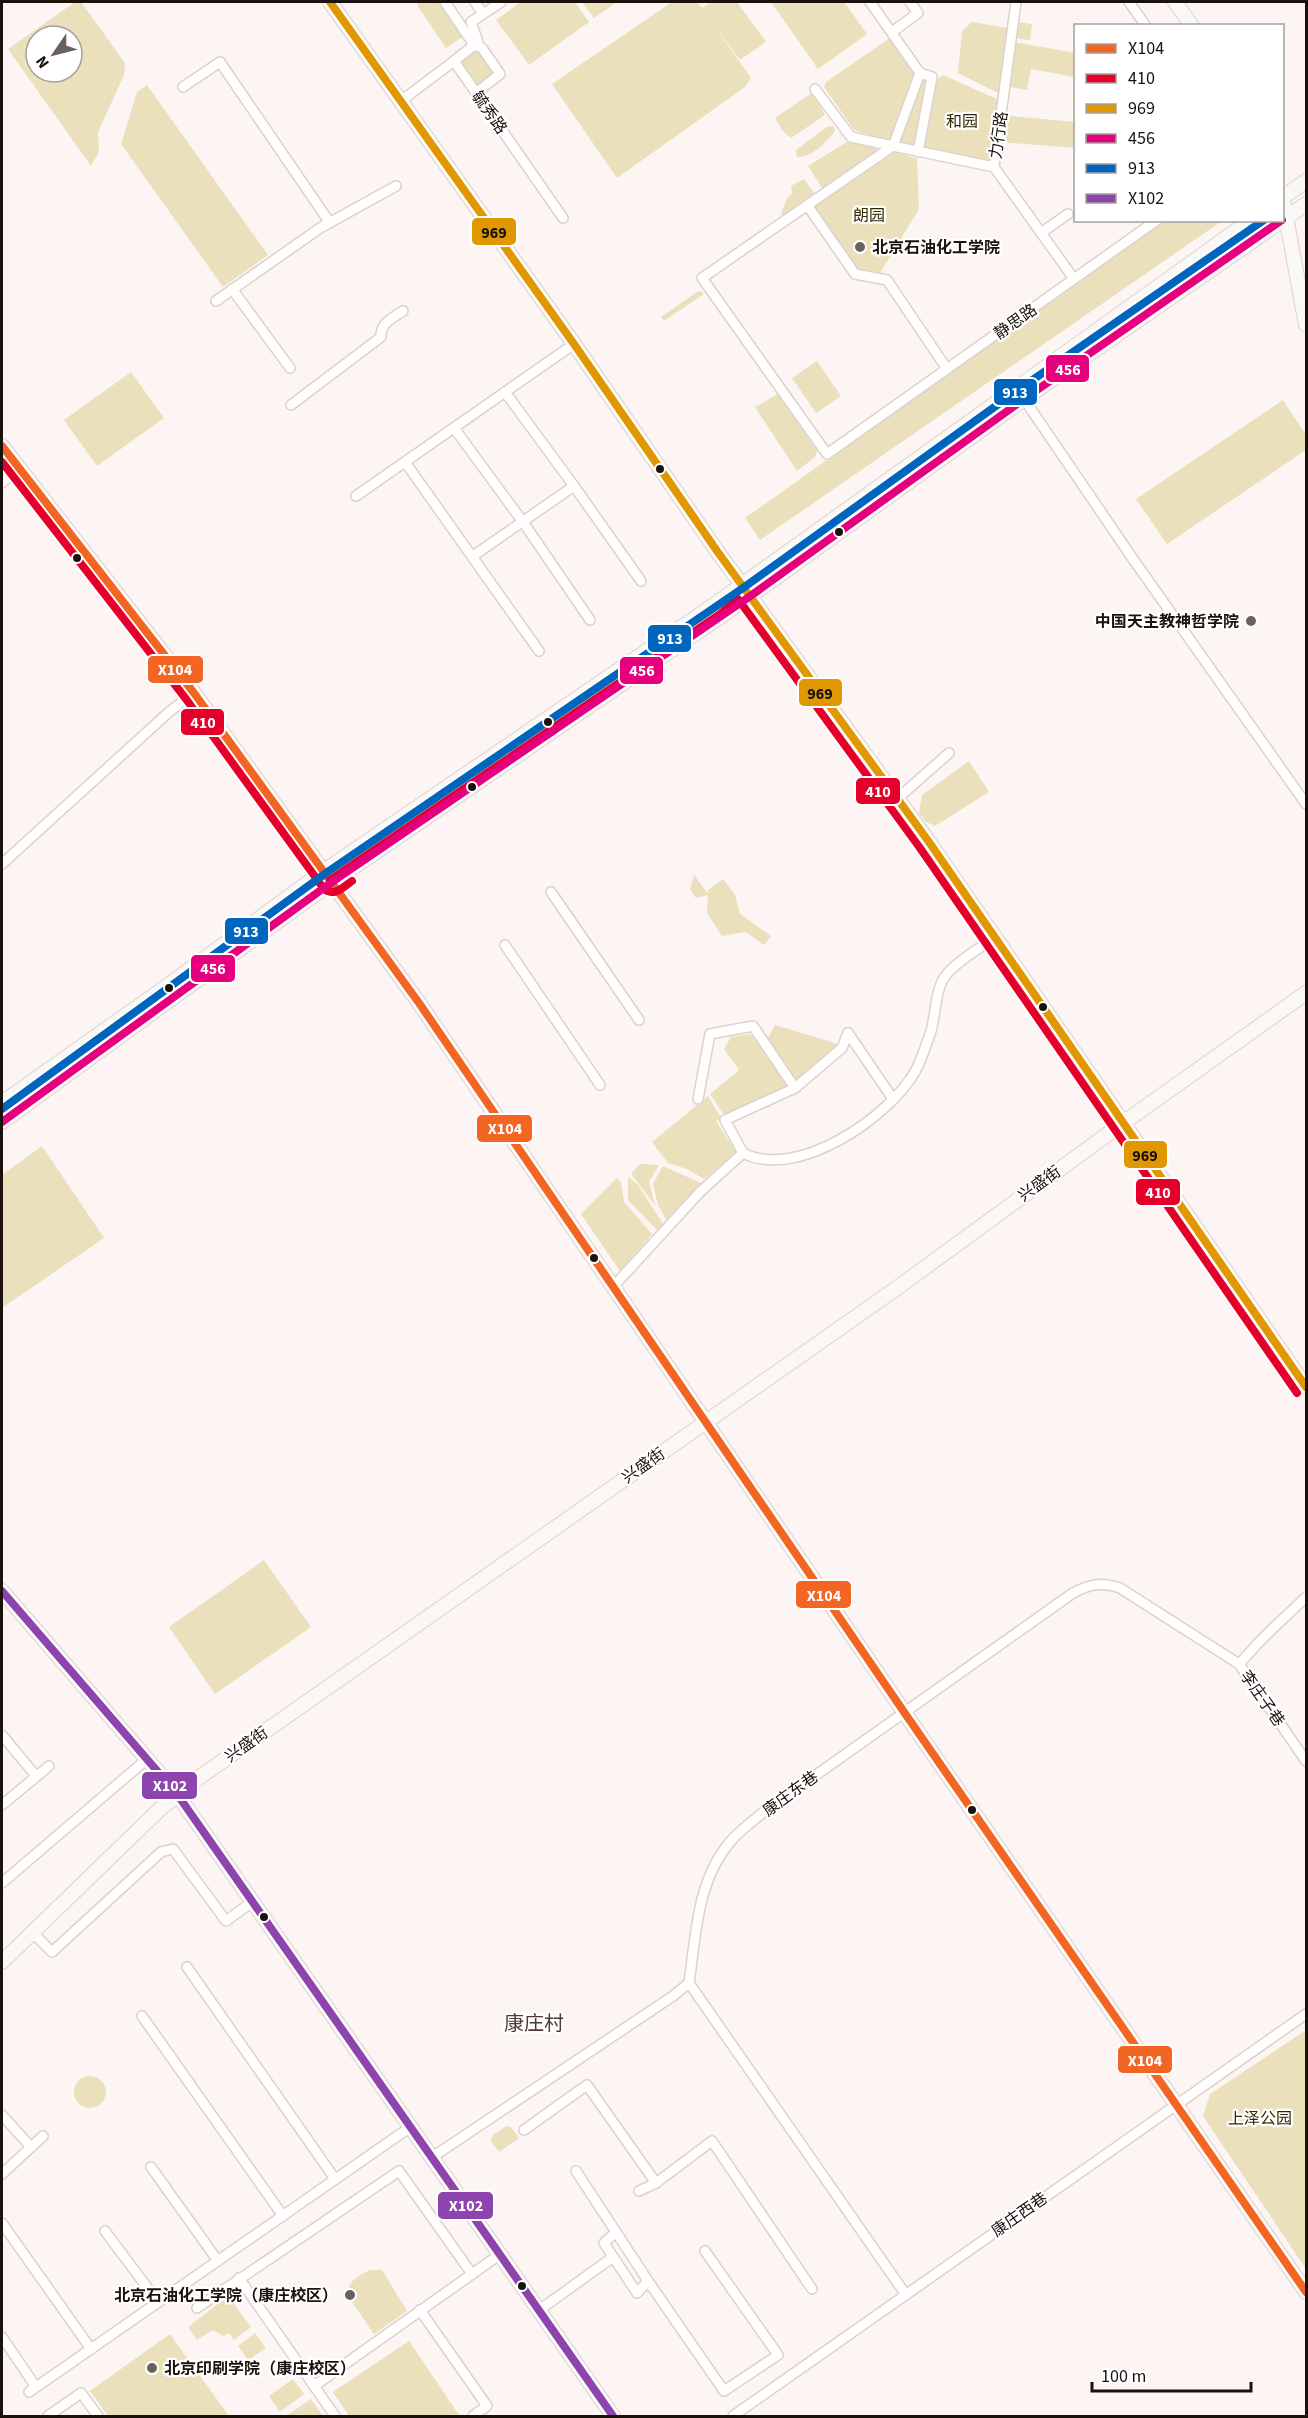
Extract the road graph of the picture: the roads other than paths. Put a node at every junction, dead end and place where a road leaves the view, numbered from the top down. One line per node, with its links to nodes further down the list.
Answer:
1 (330, 2): 20 (street)
2 (445, 2): 14 (street)
3 (475, 2): 10 (street)
4 (501, 2): 10 (street)
5 (870, 2): 13 (street)
6 (910, 2): 13 (street)
7 (1016, 2): 23 (street, 力行路)
8 (1129, 2): 11 (street)
9 (1175, 2): 12 (street)
10 (483, 14): 14 (street)
11 (1145, 24)
12 (1191, 24)
13 (891, 32): 16 (street)
14 (474, 45): 15 (street); 19 (street)
15 (454, 61): 19 (street, 毓秀路); 20 (street)
16 (920, 73): 21 (street); 22 (street)
17 (183, 87): 36 (street)
18 (815, 88): 21 (street, 力行路)
19 (476, 93): 31 (street, 毓秀路)
20 (401, 101): 43 (street)
21 (893, 146): 22 (street, 力行路); 29 (street)
22 (918, 152): 23 (street, 力行路)
23 (994, 167): 37 (street)
24 (1306, 181): 26 (street)
25 (396, 186): 36 (street)
26 (1284, 196)
27 (1284, 204): 32 (street)
28 (1306, 204): 32 (street)
29 (807, 205): 45 (street); 45 (street, 静思路)
30 (1068, 214): 37 (street)
31 (563, 218)
32 (1286, 218): 42 (street)
33 (1154, 222): 38 (street, 静思路)
34 (1248, 222): 59 (street)
35 (1280, 222): 47 (street)
36 (330, 223): 39 (street)
37 (1041, 233): 38 (street)
38 (1074, 279): 45 (street, 静思路)
39 (232, 289): 40 (street); 44 (street)
40 (216, 300)
41 (403, 311): 48 (street)
42 (1306, 325)
43 (574, 344): 46 (street); 59 (street)
44 (290, 368)
45 (947, 369)
46 (505, 392): 49 (street); 54 (street)
47 (1024, 399): 60 (street); 66 (street)
48 (291, 405)
49 (454, 428): 51 (street); 56 (street)
50 (2, 446): 52 (street)
51 (405, 462): 55 (street); 57 (street)
52 (19, 467): 53 (street); 63 (street)
53 (2, 483)
54 (574, 486): 56 (street); 58 (street)
55 (356, 496)
56 (523, 522): 57 (street); 61 (street)
57 (473, 556): 62 (street)
58 (641, 581)
59 (740, 584): 60 (street); 68 (street)
60 (749, 597): 65 (street); 68 (street)
61 (590, 620)
62 (539, 651)
63 (194, 693): 67 (street); 68 (street)
64 (949, 753): 65 (street)
65 (897, 799): 70 (street)
66 (1306, 804)
67 (2, 864)
68 (328, 876): 78 (street); 79 (street); 82 (street)
69 (551, 892): 73 (street)
70 (994, 938): 77 (street); 80 (street)
71 (505, 945): 74 (street)
72 (1306, 993): 80 (street, 兴盛街)
73 (639, 1020)
74 (600, 1085)
75 (795, 1088): 76 (street); 77 (street); 81 (street)
76 (698, 1099)
77 (893, 1100): 81 (street)
78 (2, 1103)
79 (2, 1122)
80 (1123, 1123): 83 (street); 84 (street, 兴盛街)
81 (743, 1153): 82 (street)
82 (613, 1287): 84 (street)
83 (1306, 1387)
84 (705, 1421): 88 (street); 94 (street, 兴盛街)
85 (2, 1591): 90 (street)
86 (1306, 1597): 87 (street)
87 (1239, 1664): 88 (street, 康庄东巷); 91 (street, 李庄子巷)
88 (903, 1712): 101 (street, 康庄东巷); 104 (street)
89 (2, 1735): 93 (street)
90 (147, 1759): 94 (street); 96 (street)
91 (1306, 1761)
92 (49, 1766): 93 (street)
93 (36, 1776): 95 (street)
94 (177, 1794): 97 (street); 98 (street, 兴盛街)
95 (2, 1805)
96 (2, 1883)
97 (252, 1902): 98 (street); 106 (street)
98 (32, 1932): 99 (street, 兴盛街)
99 (2, 1962)
100 (187, 1967): 114 (street)
101 (688, 1983): 110 (street); 130 (street)
102 (1306, 2014): 104 (street, 康庄西巷)
103 (142, 2016): 117 (street)
104 (1176, 2104): 129 (street); 130 (street, 康庄西巷)
105 (2, 2115): 109 (street)
106 (410, 2128): 110 (street); 114 (street)
107 (524, 2130): 115 (street)
108 (43, 2136): 109 (street)
109 (31, 2147): 113 (street)
110 (431, 2158): 122 (street)
111 (151, 2167): 124 (street)
112 (576, 2171): 120 (street)
113 (2, 2174)
114 (335, 2180): 117 (street)
115 (656, 2182): 116 (street); 128 (street)
116 (639, 2191)
117 (283, 2216): 124 (street)
118 (2, 2223): 136 (street)
119 (105, 2231): 131 (street)
120 (616, 2232): 123 (street); 127 (street)
121 (705, 2251): 127 (street)
122 (499, 2255): 125 (street); 134 (street)
123 (613, 2257): 127 (street); 134 (street)
124 (218, 2261): 131 (street)
125 (472, 2274): 126 (street); 133 (street)
126 (239, 2278): 132 (street); 137 (street)
127 (648, 2281)
128 (812, 2289)
129 (1306, 2292)
130 (906, 2295): 143 (street, 康庄西巷)
131 (158, 2302): 136 (street)
132 (197, 2308)
133 (420, 2310): 137 (street); 141 (street)
134 (538, 2311): 142 (street)
135 (2, 2337): 136 (street)
136 (91, 2349)
137 (314, 2386): 140 (street)
138 (48, 2416): 139 (street)
139 (96, 2416)
140 (336, 2416)
141 (473, 2416)
142 (613, 2416)
143 (734, 2416)

